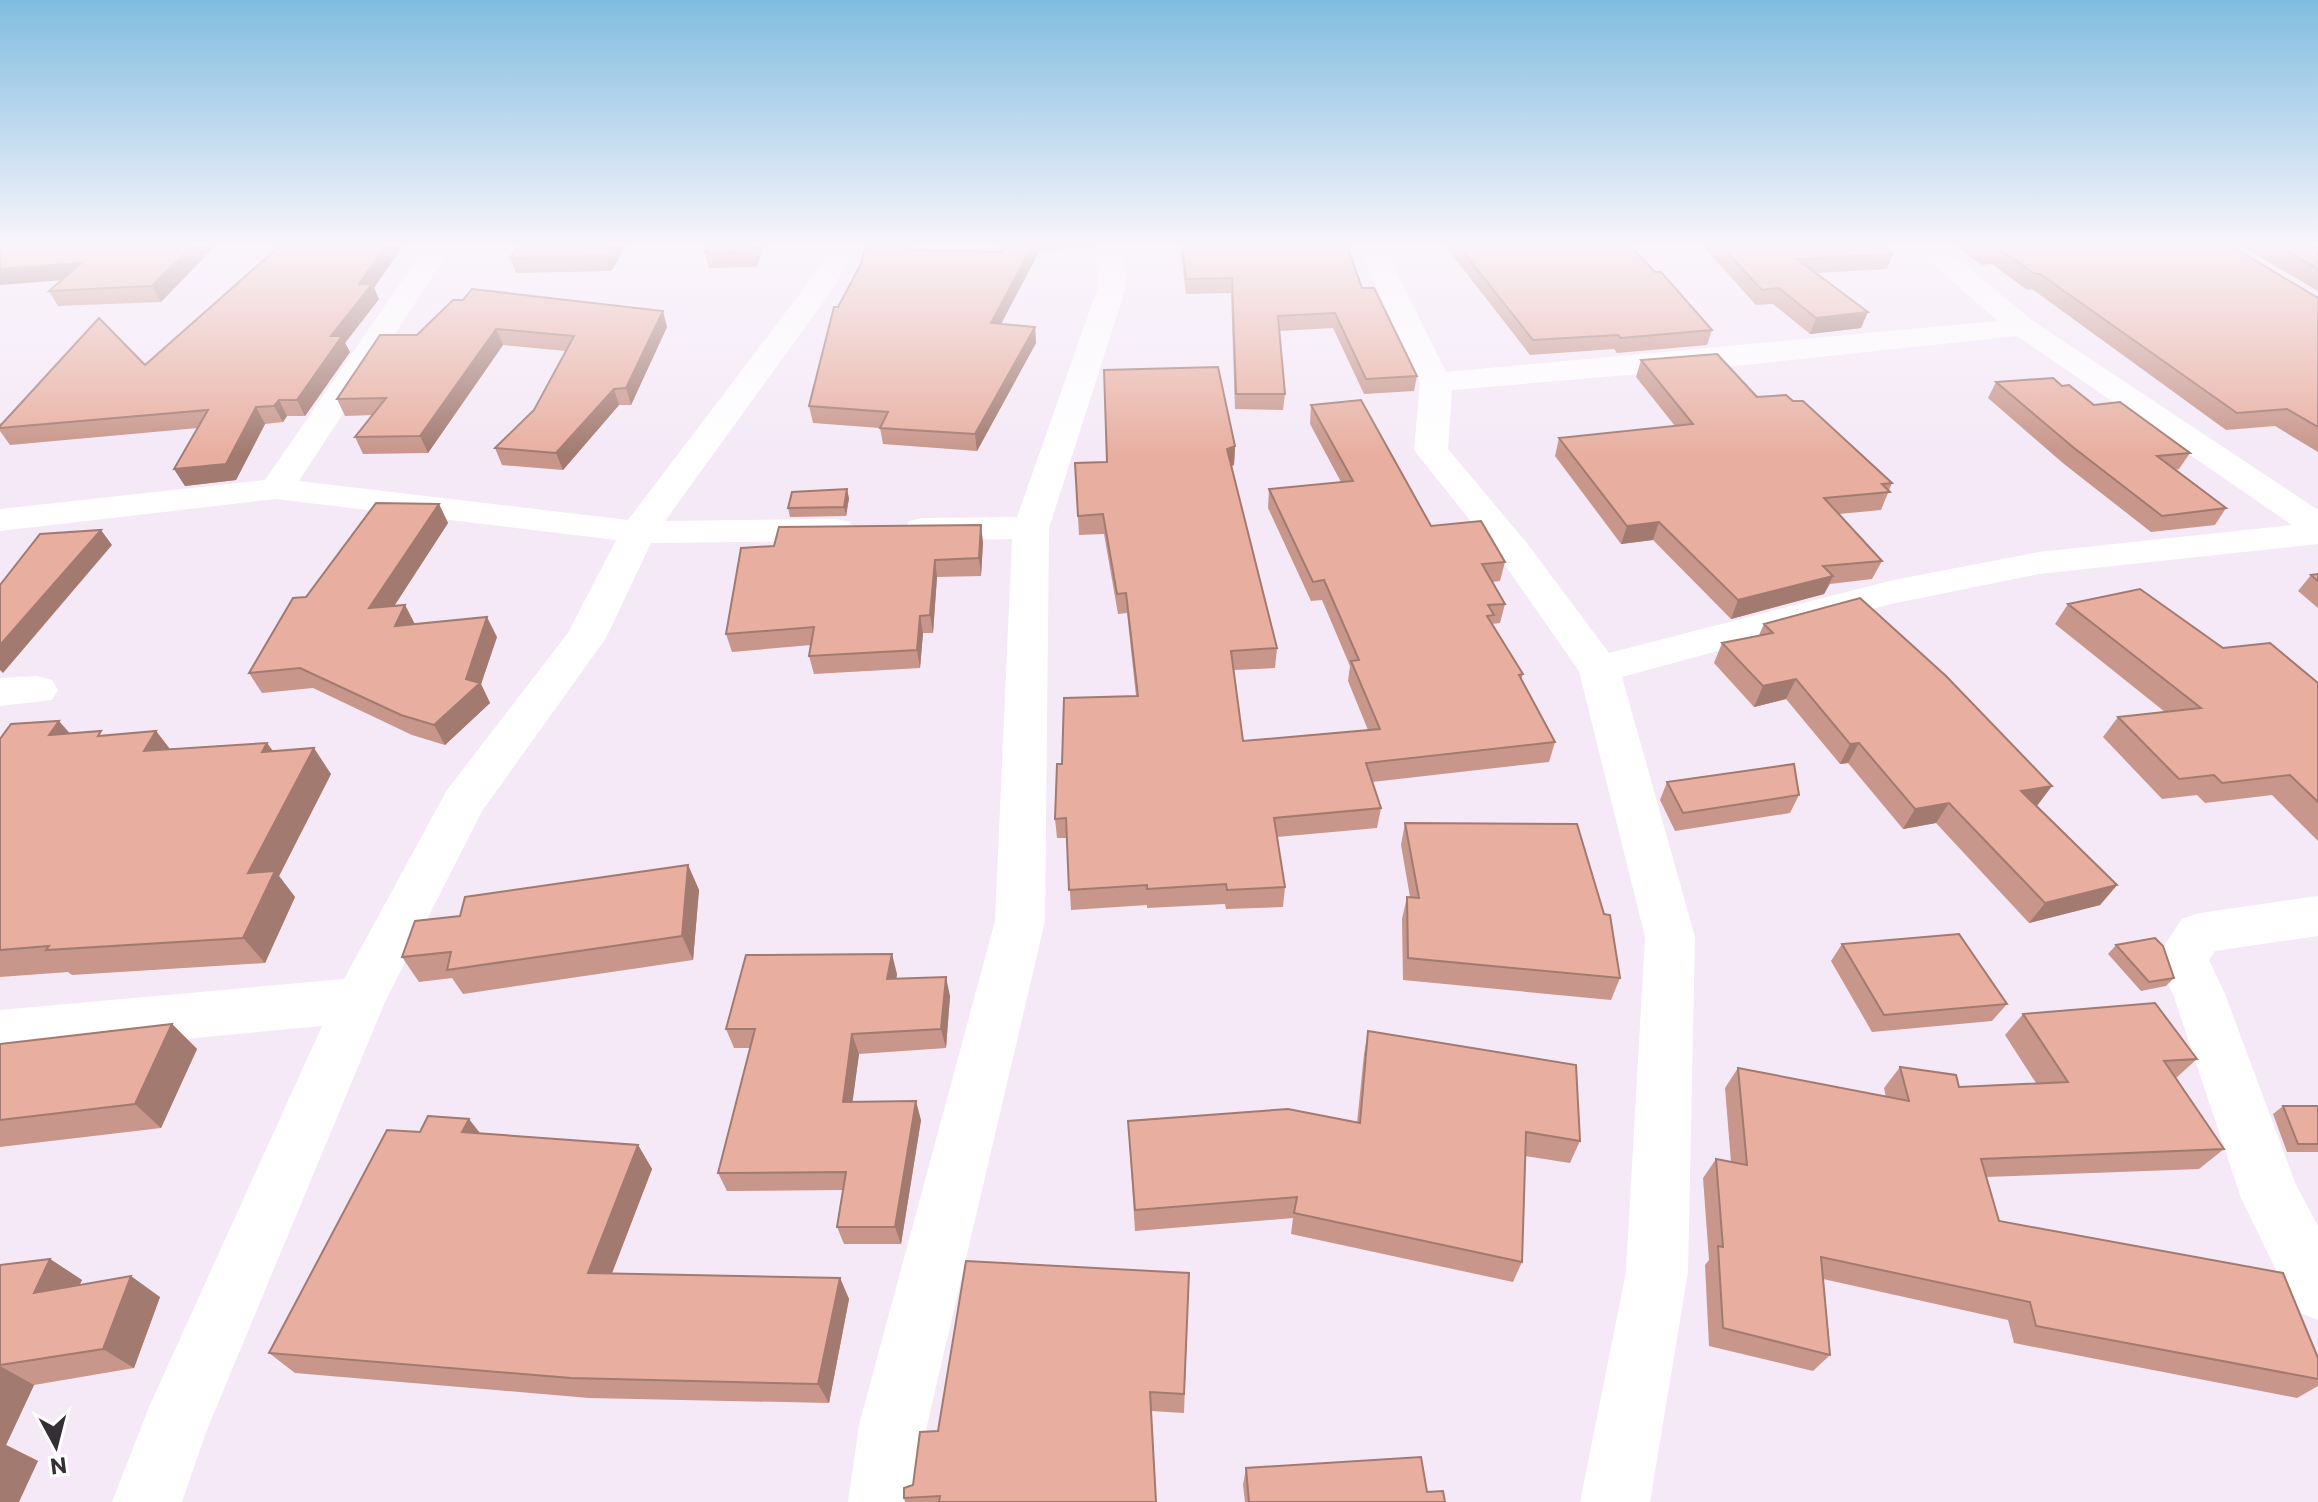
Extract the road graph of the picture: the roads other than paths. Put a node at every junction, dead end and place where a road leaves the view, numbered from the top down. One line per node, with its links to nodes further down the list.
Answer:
1 (394, 313): 8 (street)
2 (800, 313): 12 (street)
3 (1103, 313): 11 (street)
4 (1403, 313): 7 (street)
5 (2006, 313): 6 (street)
6 (2023, 327): 7 (street); 10 (street)
7 (1436, 382): 14 (street)
8 (276, 489): 9 (street); 12 (street)
9 (0, 520)
10 (2318, 526)
11 (1031, 528): 12 (street); 20 (street)
12 (638, 532): 16 (street)
13 (2318, 533): 14 (street)
14 (1599, 669): 21 (street)
15 (2318, 916): 18 (street)
16 (360, 1000): 17 (street); 19 (street)
17 (0, 1033)
18 (2318, 1289)
19 (147, 1502)
20 (883, 1502)
21 (1615, 1502)

